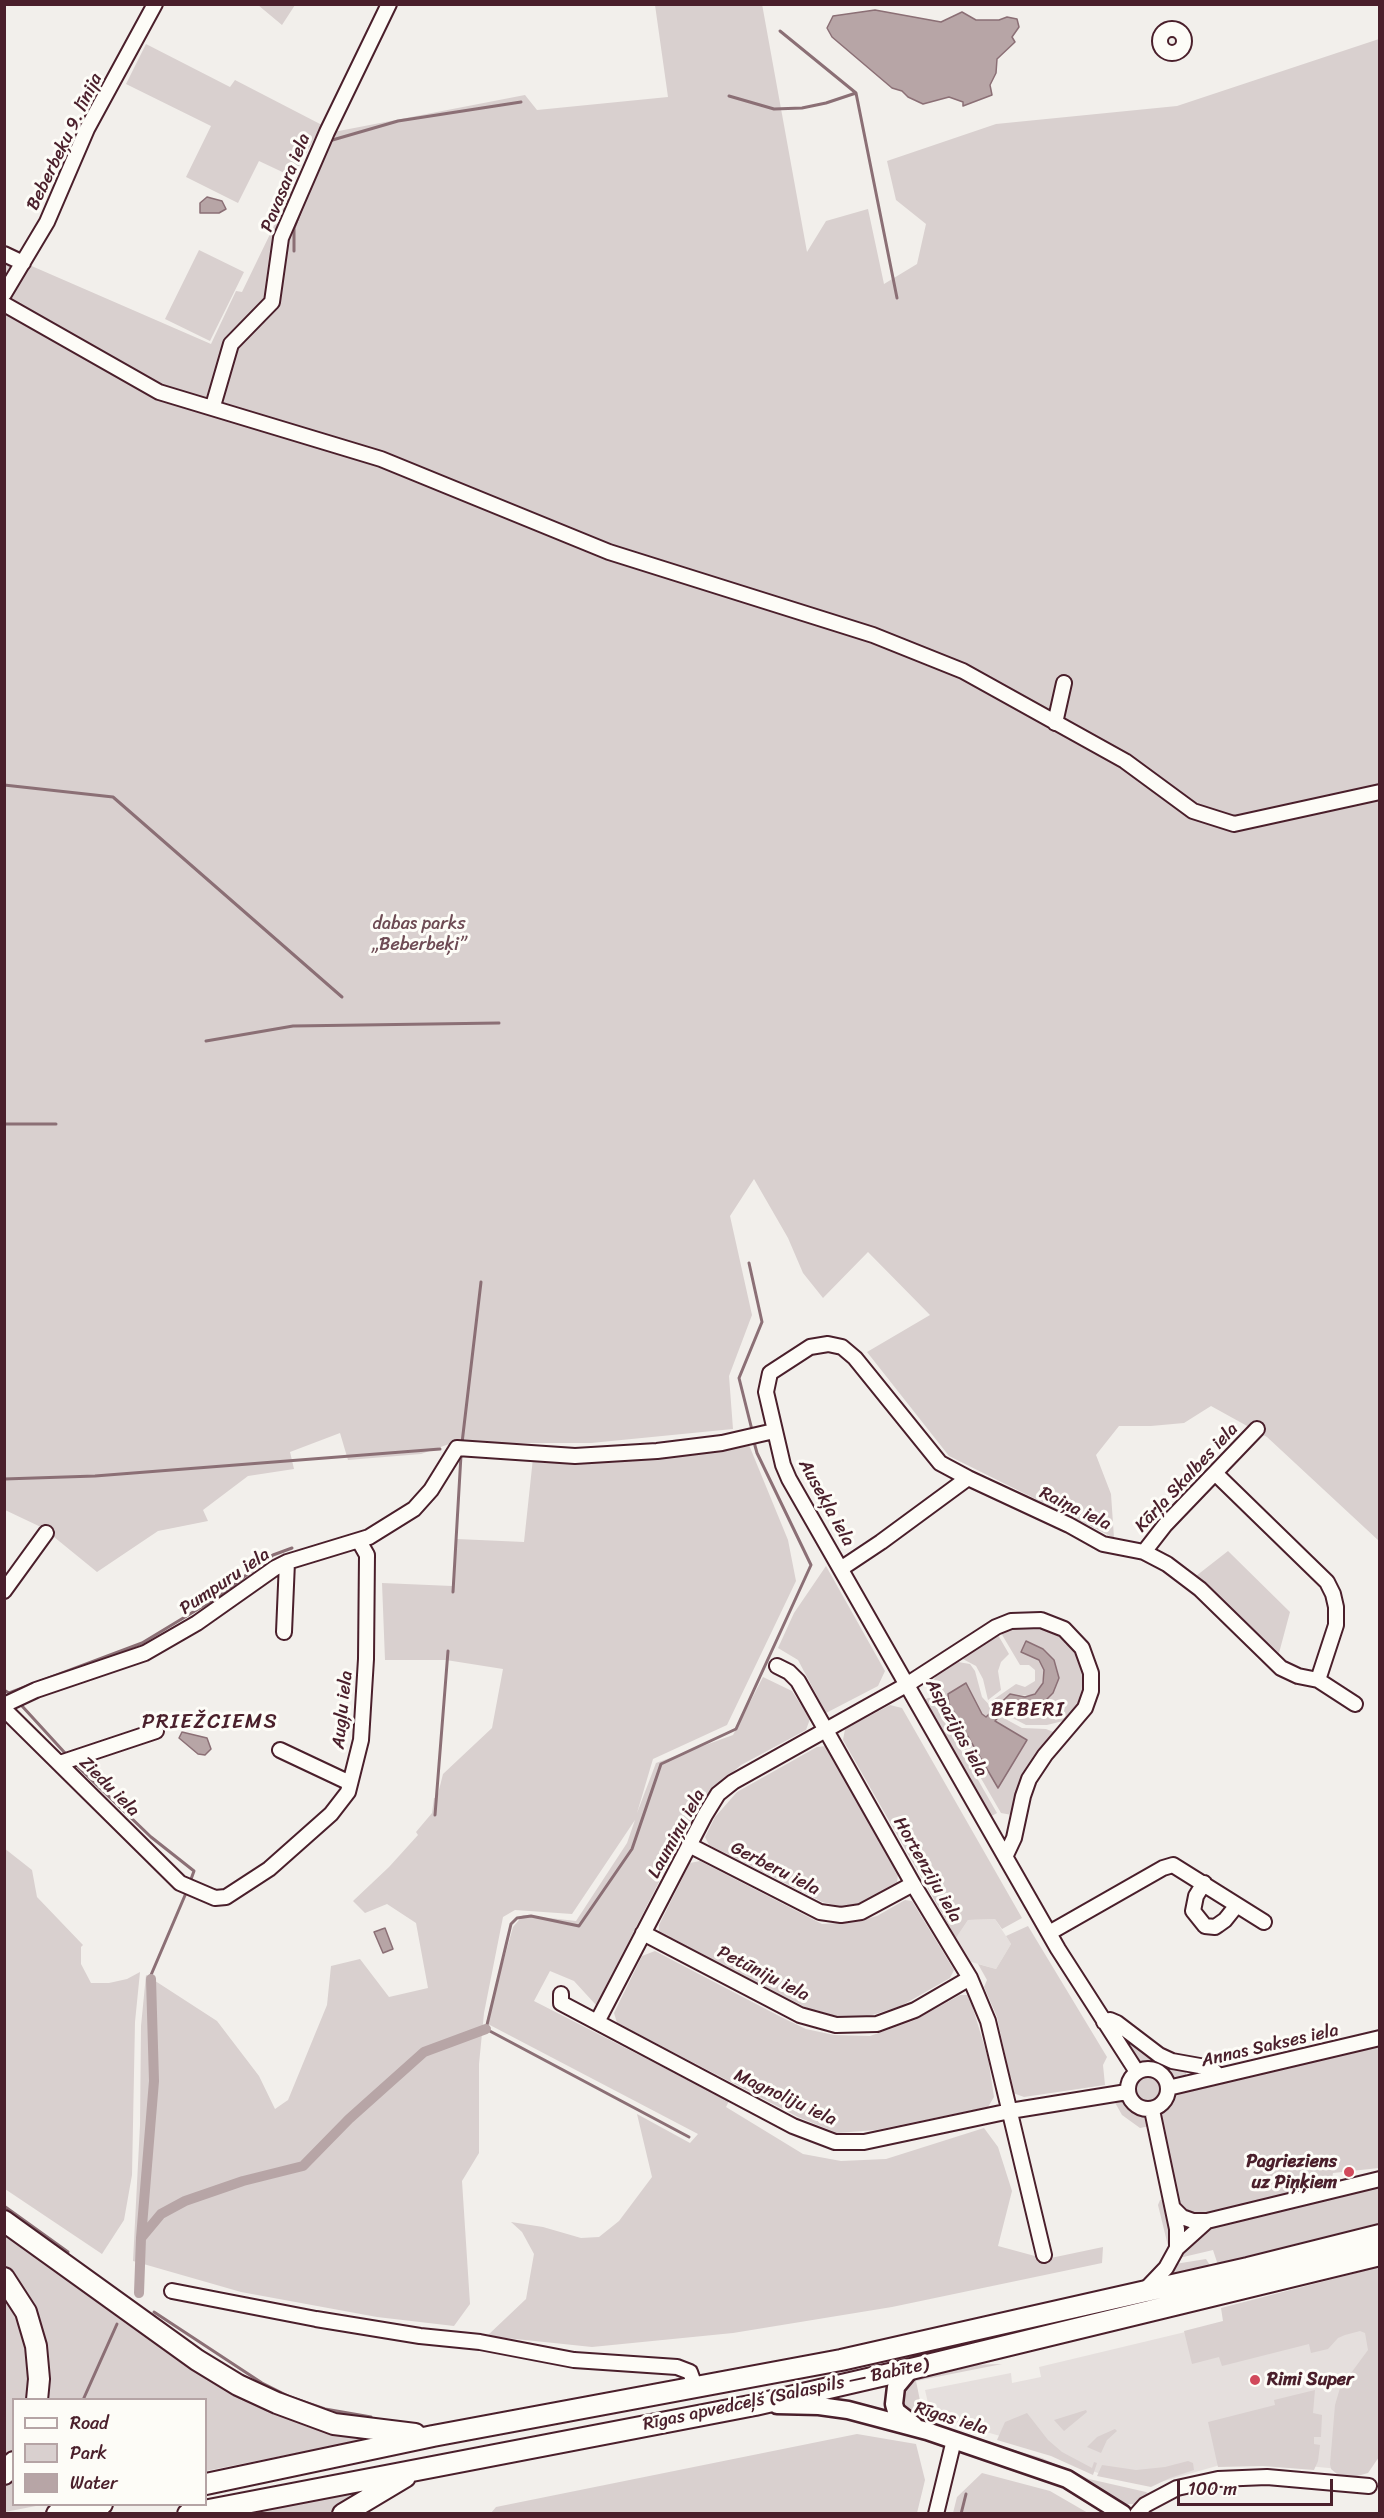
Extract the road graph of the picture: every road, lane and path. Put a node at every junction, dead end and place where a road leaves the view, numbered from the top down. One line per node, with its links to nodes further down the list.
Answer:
1 (155, 4): 4 (street, Beberbeķu 9. līnija)
2 (389, 4): 7 (street, Pavasara iela)
3 (4, 254): 4 (street)
4 (23, 263): 5 (street, Beberbeķu 9. līnija)
5 (4, 294)
6 (4, 304): 7 (street)
7 (213, 406): 9 (street)
8 (1064, 684): 9 (street)
9 (1055, 723): 10 (street)
10 (1380, 792)
11 (1257, 1429): 13 (street, Kārļa Skalbes iela)
12 (774, 1431): 14 (street, Ausekļa iela); 16 (street, Pumpuru iela); 19 (street, Ausekļa iela)
13 (1215, 1473): 17 (street, Kārļa Skalbes iela); 23 (street)
14 (968, 1478): 17 (street, Raiņa iela); 19 (street)
15 (46, 1533): 20 (street)
16 (360, 1541): 18 (street, Pumpuru iela); 31 (street, Augļu iela)
17 (1144, 1552): 23 (street, Raiņa iela)
18 (287, 1562): 21 (street); 26 (street, Pumpuru iela)
19 (842, 1568): 24 (street, Ausekļa iela)
20 (4, 1591)
21 (284, 1632)
22 (777, 1666): 27 (street, Hortenziju iela)
23 (1318, 1680): 25 (street, Raiņa iela)
24 (908, 1684): 27 (street, Laumiņu iela); 33 (street, Aspazijas iela); 33 (street, Aspazijas iela)
25 (1355, 1704)
26 (4, 1707): 30 (street, Ziedu iela)
27 (826, 1729): 32 (street, Laumiņu iela); 35 (street, Hortenziju iela)
28 (156, 1731): 30 (street)
29 (280, 1750): 31 (street)
30 (60, 1763): 36 (street, Ziedu iela)
31 (350, 1783): 36 (street, Augļu iela)
32 (689, 1845): 35 (street, Gerberu iela); 39 (street, Laumiņu iela)
33 (1006, 1855): 40 (street, Aspazijas iela)
34 (1204, 1883): 37 (street); 37 (street); 40 (street)
35 (913, 1884): 41 (street, Hortenziju iela)
36 (190, 1889)
37 (1237, 1905): 38 (street)
38 (1264, 1922)
39 (643, 1933): 41 (street, Petūniju iela); 43 (street, Laumiņu iela)
40 (1049, 1933): 44 (street, Aspazijas iela)
41 (970, 1978): 51 (street, Hortenziju iela)
42 (561, 1994): 43 (street, Magnoliju iela)
43 (597, 2022): 51 (street, Magnoliju iela)
44 (1104, 2022): 46 (street, Aspazijas iela); 47 (street)
45 (1380, 2038): 47 (street, Annas Sakses iela)
46 (1137, 2072): 48 (street); 49 (street)
47 (1219, 2076): 48 (street, Annas Sakses iela)
48 (1168, 2088): 50 (street)
49 (1127, 2092): 50 (street); 51 (street, Magnoliju iela)
50 (1152, 2110): 53 (street)
51 (1010, 2111): 58 (street, Hortenziju iela)
52 (1380, 2179): 55 (street)
53 (1173, 2208): 55 (street); 57 (street)
54 (4, 2221): 68 (highway)
55 (1207, 2221): 57 (street)
56 (1380, 2235): 62 (highway, Rīgas apvedceļš (Salaspils — Babīte))
57 (1177, 2248): 62 (street)
58 (1044, 2255)
59 (1380, 2255): 63 (highway, Rīgas apvedceļš (Salaspils — Babīte))
60 (4, 2278): 65 (highway)
61 (172, 2291): 64 (street)
62 (1144, 2291): 64 (highway, Rīgas apvedceļš (Salaspils — Babīte))
63 (911, 2369): 66 (highway, Rīgas apvedceļš (Salaspils — Babīte)); 67 (main road)
64 (695, 2386): 68 (highway, Rīgas apvedceļš (Salaspils — Babīte))
65 (37, 2398)
66 (755, 2405): 67 (main road, Rīgas iela); 70 (highway, Rīgas apvedceļš (Salaspils — Babīte))
67 (920, 2429): 69 (main road, Rīgas iela)
68 (433, 2436): 71 (highway, Rīgas apvedceļš (Salaspils — Babīte))
69 (954, 2440): 77 (street); 78 (main road, Rīgas iela)
70 (421, 2468): 75 (highway, Rīgas apvedceļš (Salaspils — Babīte)); 76 (highway)
71 (207, 2484)
72 (1369, 2486): 79 (street)
73 (97, 2506): 74 (highway)
74 (57, 2514)
75 (188, 2514)
76 (343, 2514)
77 (936, 2514)
78 (1123, 2514)
79 (1137, 2514)

